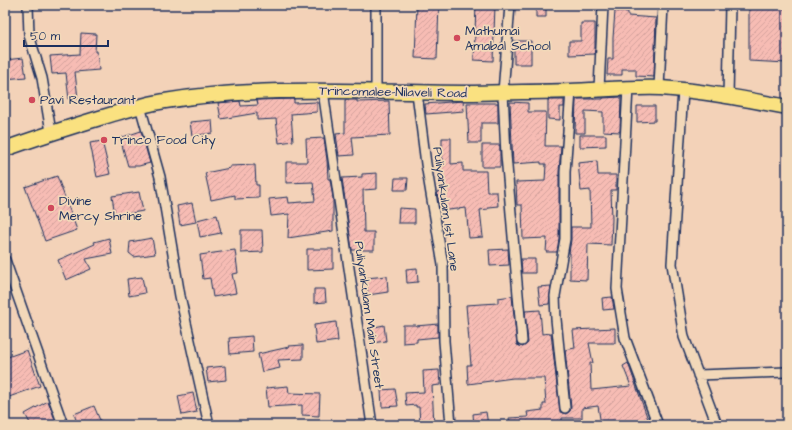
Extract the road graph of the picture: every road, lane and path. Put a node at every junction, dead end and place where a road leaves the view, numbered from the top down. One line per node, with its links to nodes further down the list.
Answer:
1 (28, 5): 19 (street)
2 (376, 5): 12 (street)
3 (510, 5): 14 (street)
4 (602, 5): 9 (street)
5 (663, 5): 8 (street)
6 (730, 5): 16 (street)
7 (628, 88): 8 (main road, Trincomalee-Nilaveli Road); 9 (main road, Trincomalee-Nilaveli Road); 30 (street)
8 (659, 88): 10 (main road, Trincomalee-Nilaveli Road)
9 (599, 89): 13 (main road, Trincomalee-Nilaveli Road)
10 (683, 90): 16 (main road, Trincomalee-Nilaveli Road); 24 (street)
11 (323, 91): 12 (main road, Trincomalee-Nilaveli Road); 17 (main road, Trincomalee-Nilaveli Road); 28 (street, Puliyankulam Main Street)
12 (376, 91): 15 (main road, Trincomalee-Nilaveli Road)
13 (571, 91): 14 (main road, Trincomalee-Nilaveli Road); 25 (street)
14 (503, 92): 15 (main road, Trincomalee-Nilaveli Road); 22 (street)
15 (416, 93): 29 (street, Puliyankulam 1st Lane)
16 (728, 96): 18 (main road, Trincomalee-Nilaveli Road)
17 (140, 106): 19 (main road, Trincomalee-Nilaveli Road); 27 (street)
18 (787, 107)
19 (51, 132): 20 (main road, Trincomalee-Nilaveli Road)
20 (5, 149)
21 (5, 260): 26 (street)
22 (522, 341)
23 (787, 372): 24 (street)
24 (698, 375): 31 (street)
25 (565, 408)
26 (63, 425)
27 (209, 425)
28 (372, 425)
29 (451, 425)
30 (658, 425)
31 (717, 425)

